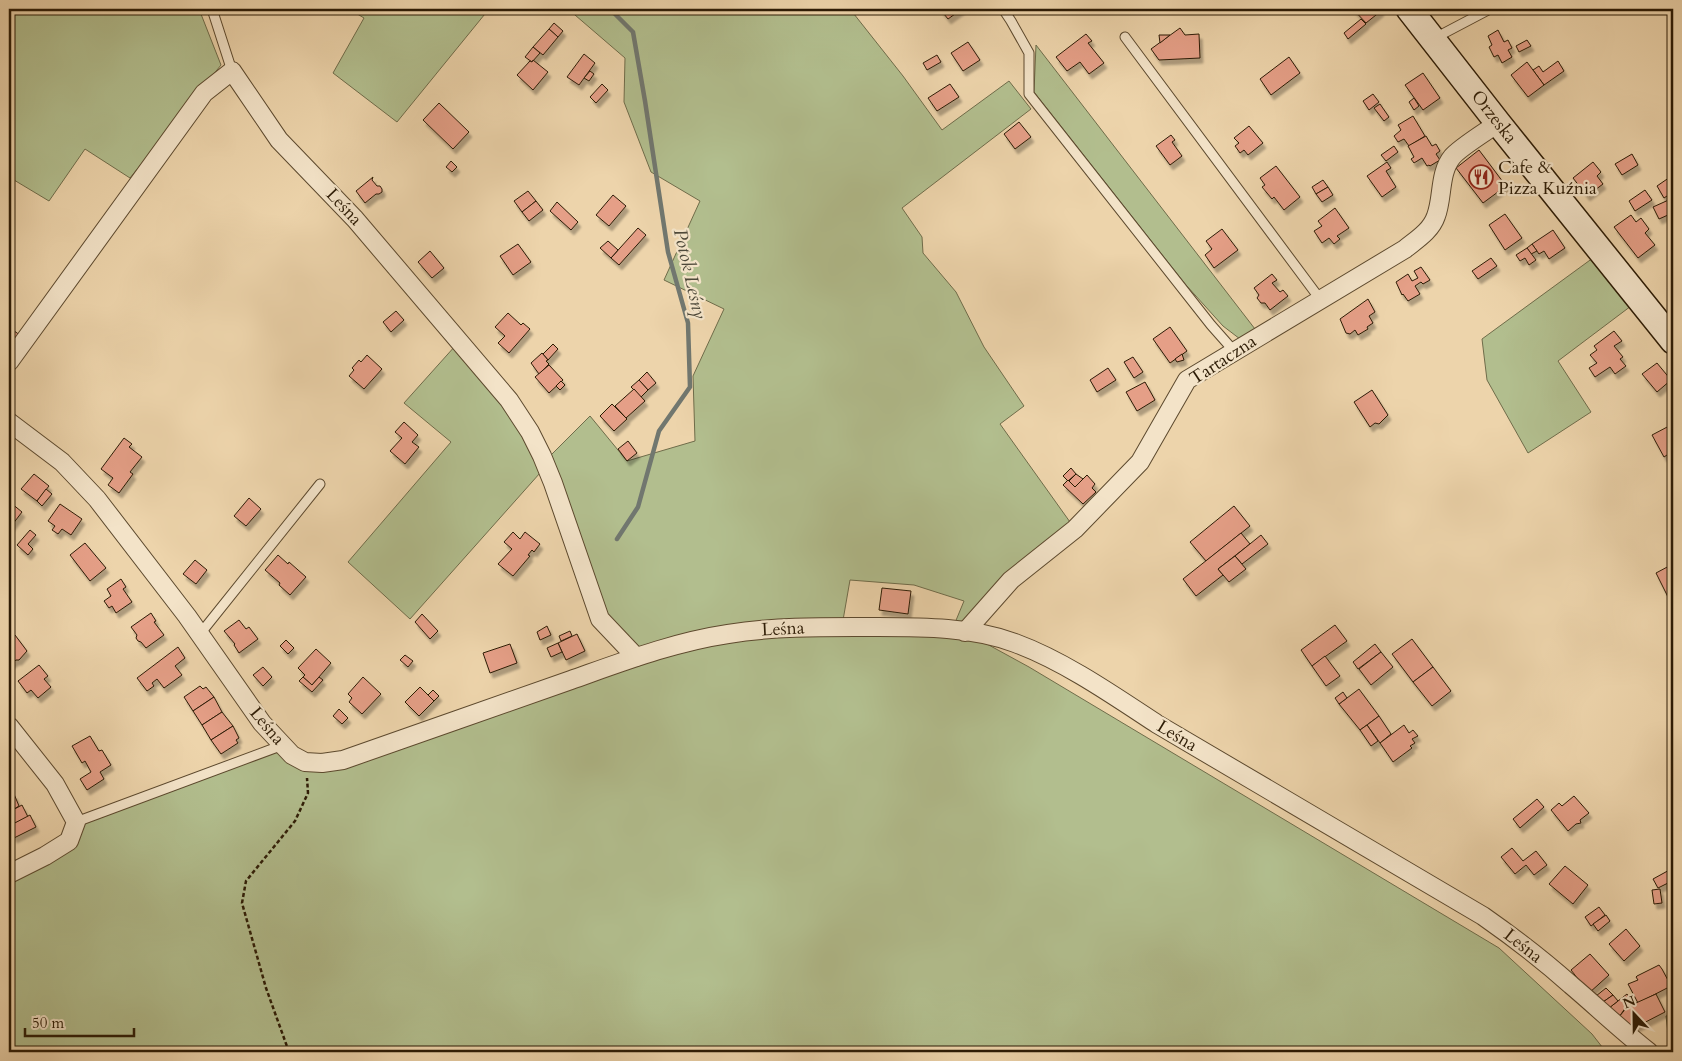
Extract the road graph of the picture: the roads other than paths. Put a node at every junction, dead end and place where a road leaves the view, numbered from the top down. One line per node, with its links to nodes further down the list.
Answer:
1 (212, 9): 7 (lane)
2 (1002, 9): 11 (lane)
3 (1409, 9): 6 (street, Orzeska)
4 (1490, 9): 6 (lane)
5 (1125, 37): 9 (lane)
6 (1433, 39): 8 (street, Orzeska)
7 (232, 71): 12 (street); 17 (street, Leśna)
8 (1498, 123): 9 (street, Tartaczna); 10 (street, Orzeska)
9 (1320, 299): 11 (street, Tartaczna)
10 (1673, 340)
11 (1234, 351): 15 (street, Tartaczna)
12 (9, 362)
13 (9, 422): 16 (street, Leśna)
14 (320, 484): 16 (lane)
15 (965, 632): 17 (street, Leśna); 22 (street, Leśna)
16 (200, 634): 19 (street, Leśna)
17 (636, 657): 19 (street, Leśna)
18 (9, 726): 20 (street)
19 (283, 745): 20 (lane)
20 (76, 822): 21 (street)
21 (9, 874)
22 (1649, 1052)

